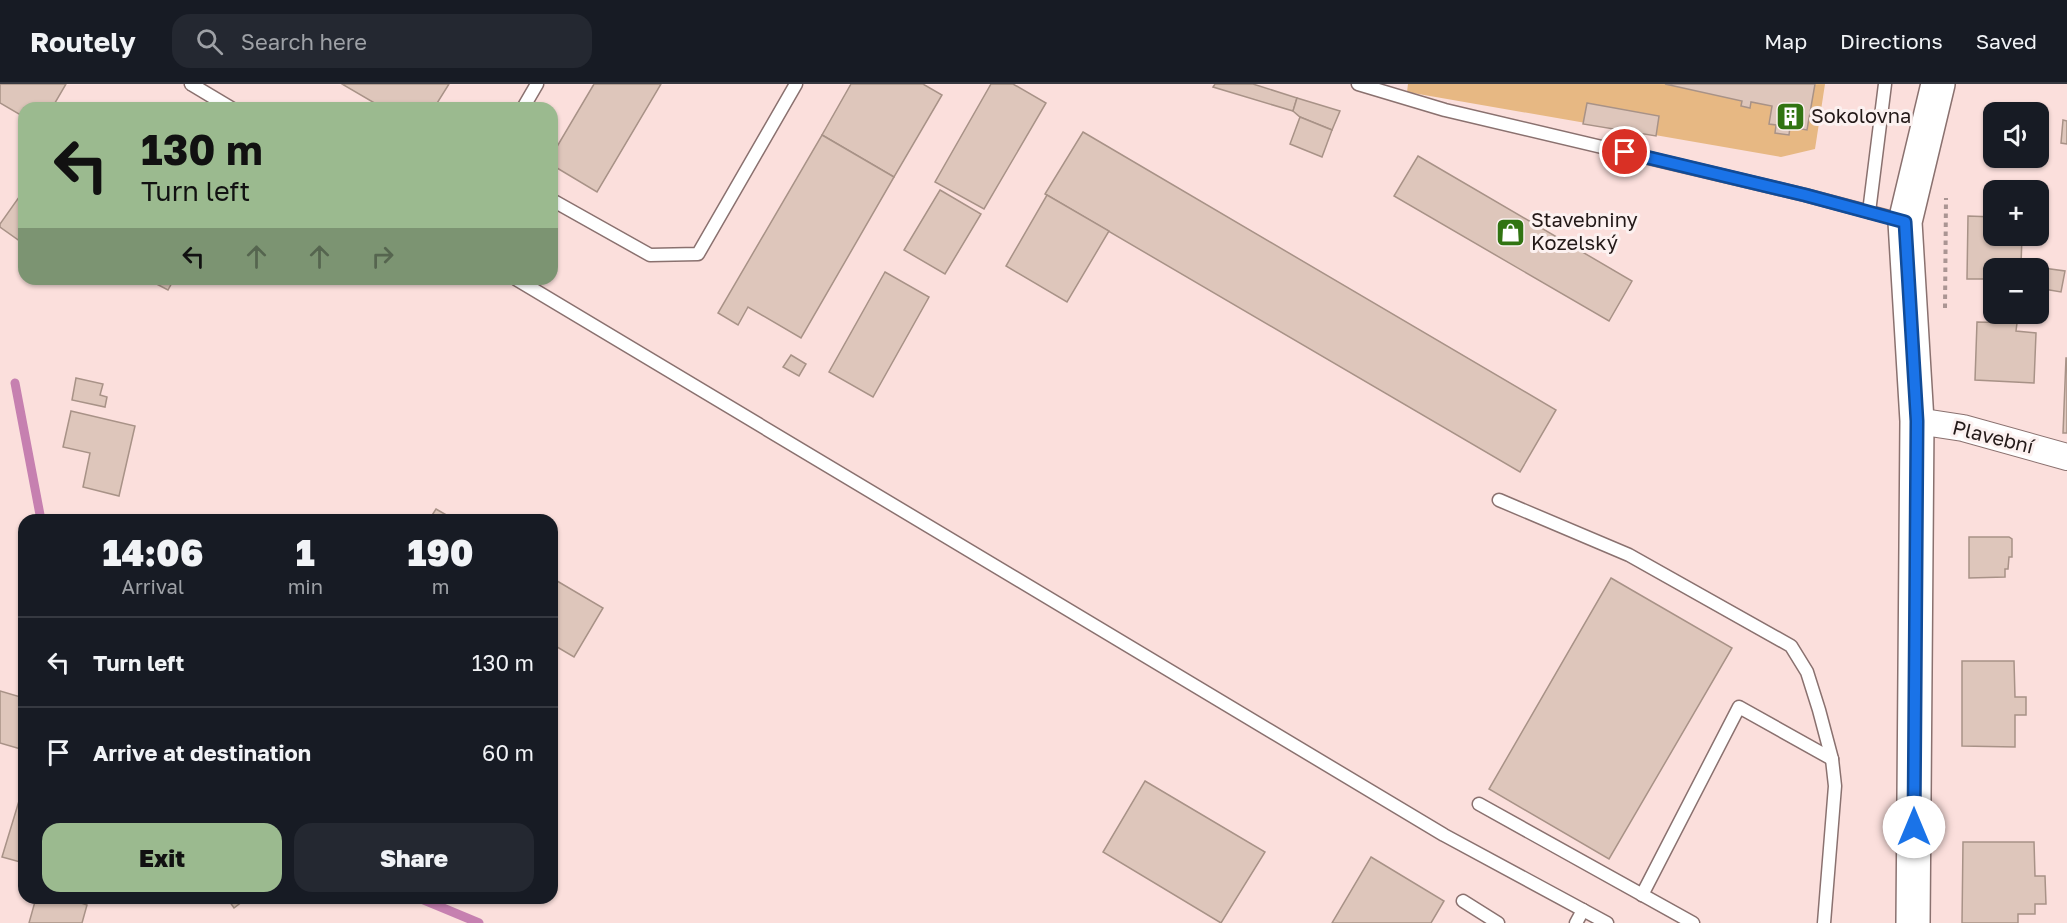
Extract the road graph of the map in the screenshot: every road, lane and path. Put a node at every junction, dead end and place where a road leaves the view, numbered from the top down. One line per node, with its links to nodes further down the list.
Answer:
1 (191, 84): 7 (lane)
2 (537, 84): 8 (lane)
3 (796, 84): 10 (lane)
4 (1358, 84): 11 (lane)
5 (1886, 84): 11 (lane)
6 (1938, 84): 12 (main road)
7 (221, 102)
8 (526, 102)
9 (1946, 196): 14 (path)
10 (558, 203)
11 (1869, 212): 12 (lane)
12 (1905, 222): 15 (main road)
13 (526, 285): 22 (lane)
14 (1945, 310)
15 (1917, 421): 16 (street, Plavební); 28 (main road)
16 (2067, 457)
17 (1499, 500): 18 (lane)
18 (1832, 759): 20 (lane); 27 (lane)
19 (1479, 804): 20 (lane)
20 (1642, 895): 26 (lane)
21 (1463, 901): 23 (lane)
22 (1582, 910): 24 (lane); 25 (lane)
23 (1498, 923)
24 (1576, 923)
25 (1607, 923)
26 (1693, 923)
27 (1824, 923)
28 (1913, 923)

